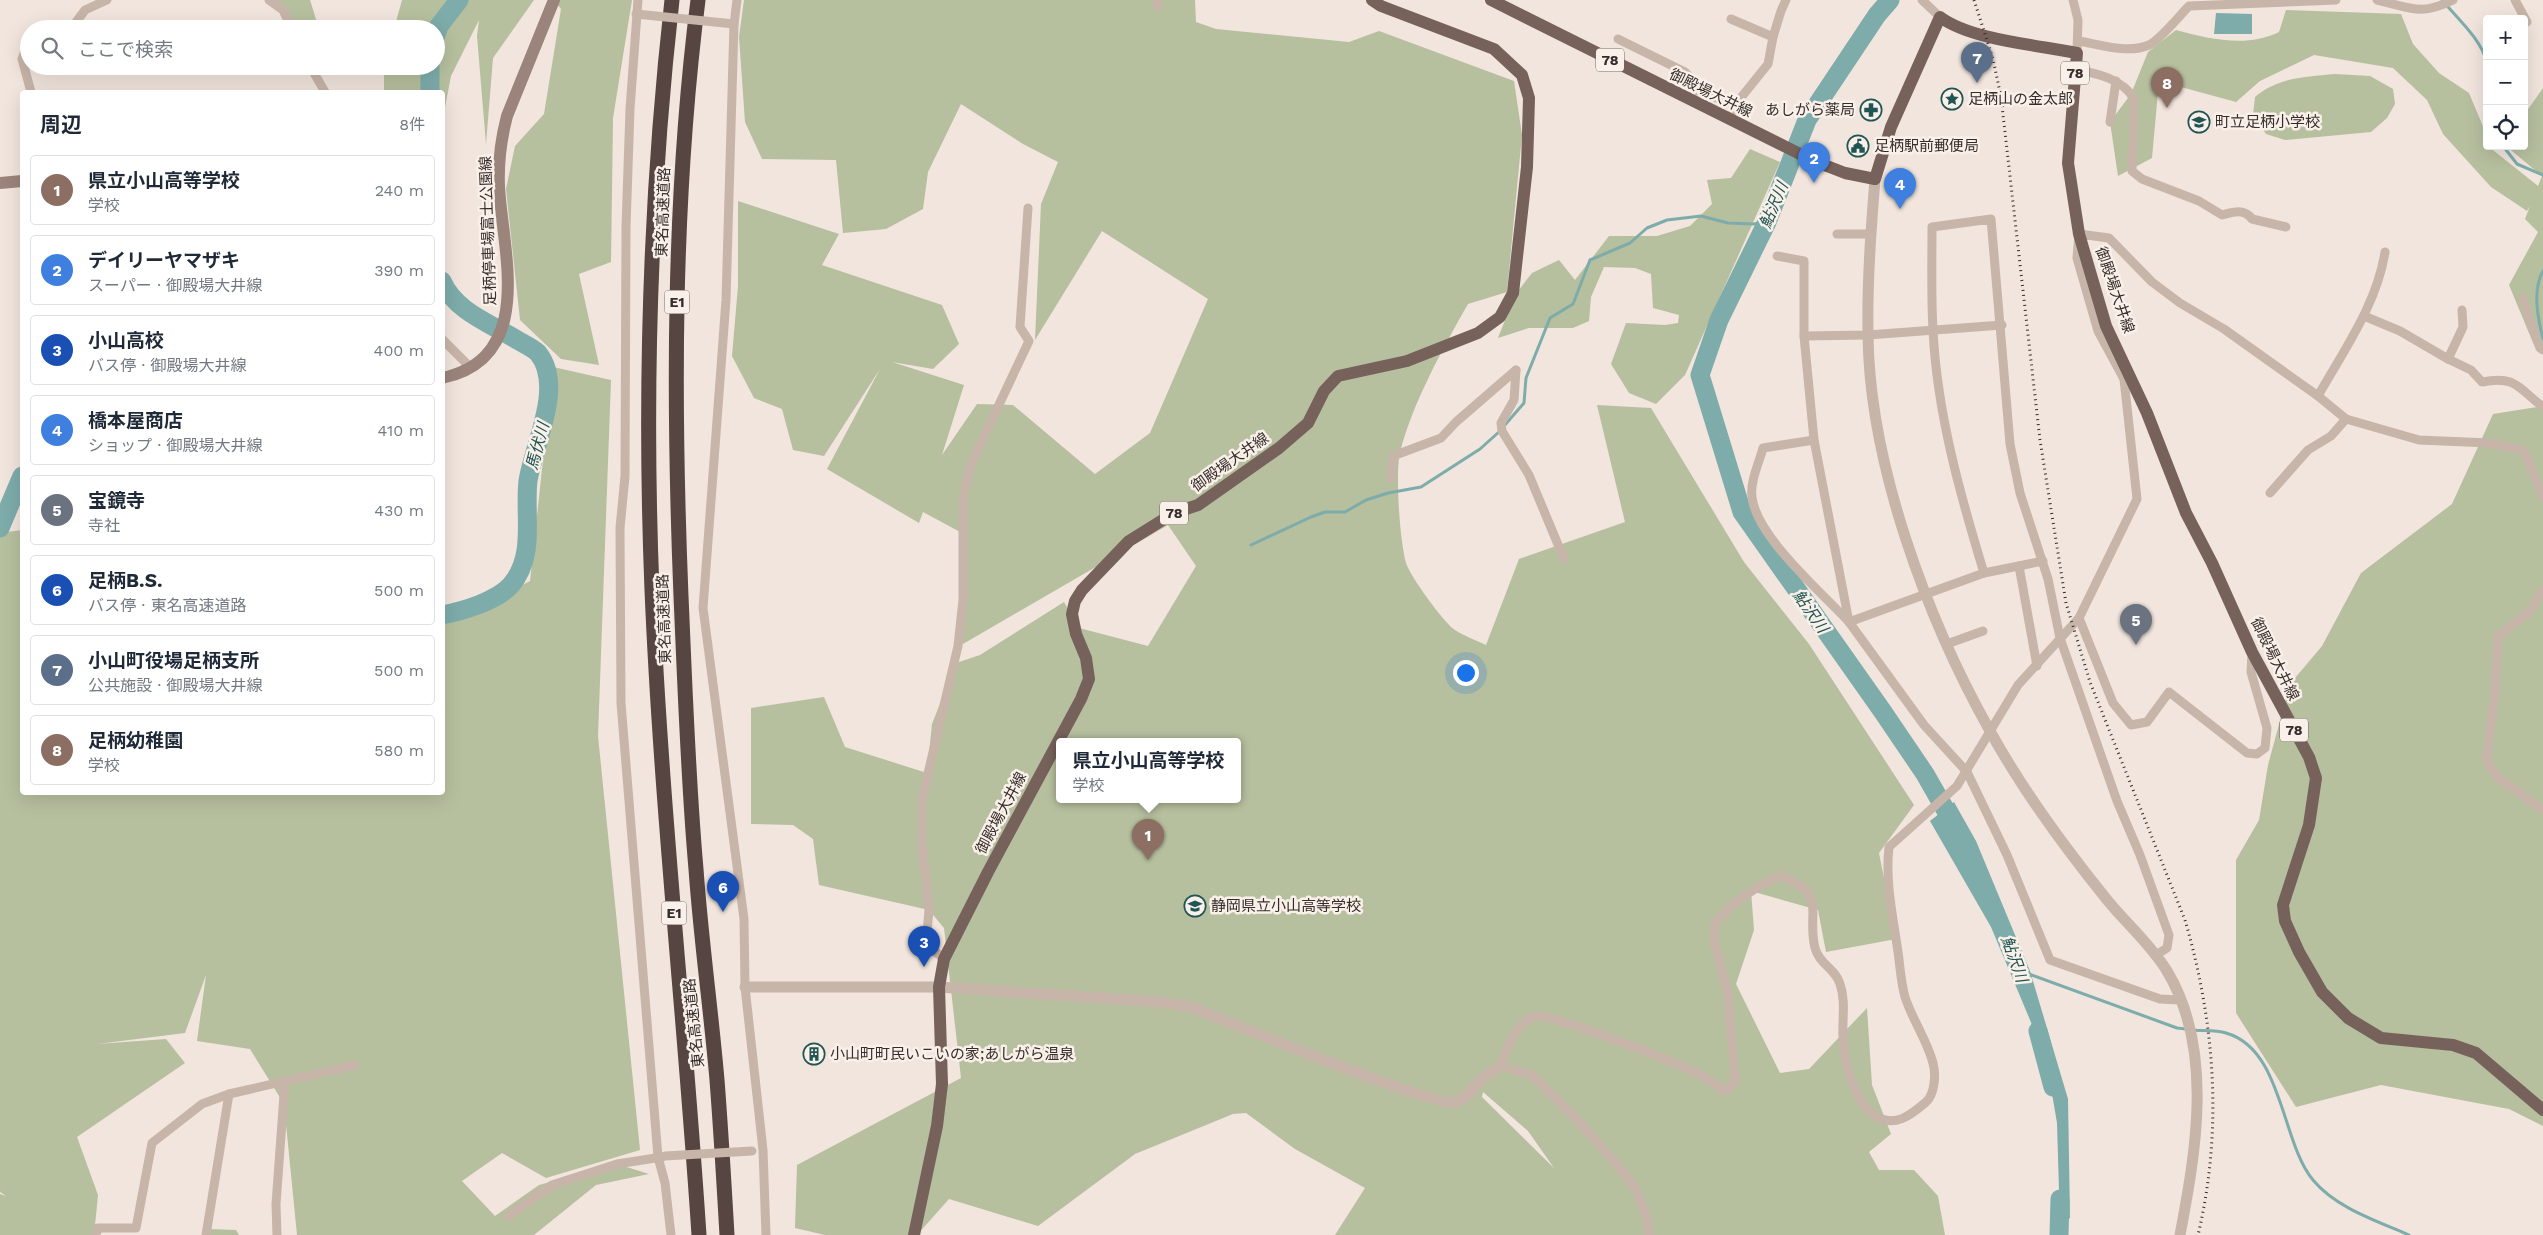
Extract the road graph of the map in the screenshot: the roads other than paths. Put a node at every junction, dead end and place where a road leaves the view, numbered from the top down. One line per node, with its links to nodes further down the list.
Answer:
1 (107, 0): 22 (street)
2 (269, 0): 23 (street)
3 (554, 0): 57 (main road, 足柄停車場富士公園線)
4 (638, 0): 18 (street)
5 (672, 0): 101 (highway, 東名高速道路 / E1)
6 (698, 0): 102 (highway, 東名高速道路 / E1)
7 (737, 0): 24 (street)
8 (1372, 0): 80 (main road, 御殿場大井線 / 78)
9 (1491, 0): 35 (main road, 御殿場大井線 / 78)
10 (1786, 0): 25 (street)
11 (1922, 0): 20 (street)
12 (2074, 0): 27 (street)
13 (2336, 0): 17 (street)
14 (2377, 0): 15 (street)
15 (2453, 0)
16 (2515, 0): 19 (street)
17 (2281, 1): 27 (street)
18 (636, 14): 24 (street, bridge); 95 (street)
19 (2524, 15)
20 (1940, 17): 27 (main road, 78); 37 (main road)
21 (1731, 19): 25 (street)
22 (78, 20)
23 (288, 20)
24 (734, 24): 87 (street)
25 (1773, 37): 34 (street)
26 (1618, 39): 34 (street)
27 (2078, 47): 28 (main road, 御殿場大井線 / 78)
28 (2075, 70): 31 (street); 44 (main road, 御殿場大井線 / 78)
29 (26, 75): 32 (street)
30 (315, 75): 33 (street)
31 (2116, 81): 36 (street); 41 (street)
32 (30, 90)
33 (324, 90)
34 (1735, 105): 35 (street)
35 (1730, 120): 37 (main road, 御殿場大井線 / 78)
36 (2110, 122)
37 (1874, 179): 43 (street)
38 (20, 182): 39 (main road)
39 (0, 183)
40 (1028, 208): 85 (street)
41 (2286, 227)
42 (1837, 234): 43 (street)
43 (1871, 234): 52 (street)
44 (2078, 234): 59 (street); 72 (street); 77 (main road, 御殿場大井線 / 78)
45 (2386, 252): 49 (street)
46 (1776, 256): 53 (street)
47 (2522, 298): 55 (street)
48 (2462, 310): 56 (street)
49 (2364, 316): 56 (street); 59 (street)
50 (2002, 325): 51 (street); 51 (street); 67 (street)
51 (1933, 331): 52 (street); 69 (street)
52 (1868, 335): 53 (street); 71 (street)
53 (1804, 336): 62 (street)
54 (445, 342): 57 (street)
55 (2543, 350)
56 (2448, 359): 60 (street)
57 (470, 367): 58 (main road, 足柄停車場富士公園線)
58 (445, 377)
59 (2318, 396): 61 (street)
60 (2543, 407)
61 (2346, 419): 64 (street); 65 (street)
62 (1814, 440): 73 (street); 73 (street)
63 (1391, 478): 66 (street)
64 (2270, 493)
65 (2543, 497)
66 (1564, 559)
67 (2043, 561): 68 (street); 75 (street)
68 (2019, 566): 69 (street); 78 (street)
69 (1984, 573): 71 (street)
70 (2543, 590): 83 (street)
71 (1926, 593): 73 (street); 76 (street)
72 (2079, 618): 75 (street); 77 (street)
73 (1848, 622): 82 (street)
74 (1983, 631): 76 (street)
75 (2060, 638): 78 (street); 84 (street)
76 (1948, 644): 79 (street)
77 (2252, 652): 93 (main road, 御殿場大井線 / 78)
78 (2037, 666): 79 (street)
79 (1990, 731): 82 (street); 84 (street)
80 (1060, 738)
81 (1056, 746): 85 (main road, 御殿場大井線 / 78)
82 (1968, 772): 88 (street); 90 (street)
83 (2543, 810)
84 (2156, 955): 88 (street)
85 (944, 960): 86 (main road, 御殿場大井線 / 78)
86 (939, 987): 87 (street); 90 (street); 104 (main road, 御殿場大井線 / 78)
87 (745, 988): 94 (street)
88 (2179, 1000): 106 (street)
89 (355, 1065): 91 (street)
90 (1500, 1066): 105 (street)
91 (285, 1081): 92 (street); 99 (street)
92 (229, 1094): 97 (street); 98 (street)
93 (2543, 1110)
94 (763, 1150): 95 (street, bridge); 103 (street)
95 (662, 1157): 96 (street); 100 (street)
96 (508, 1216)
97 (96, 1235)
98 (206, 1235)
99 (277, 1235)
100 (671, 1235)
101 (699, 1235)
102 (727, 1235)
103 (766, 1235)
104 (914, 1235)
105 (1649, 1235)
106 (2180, 1235)

